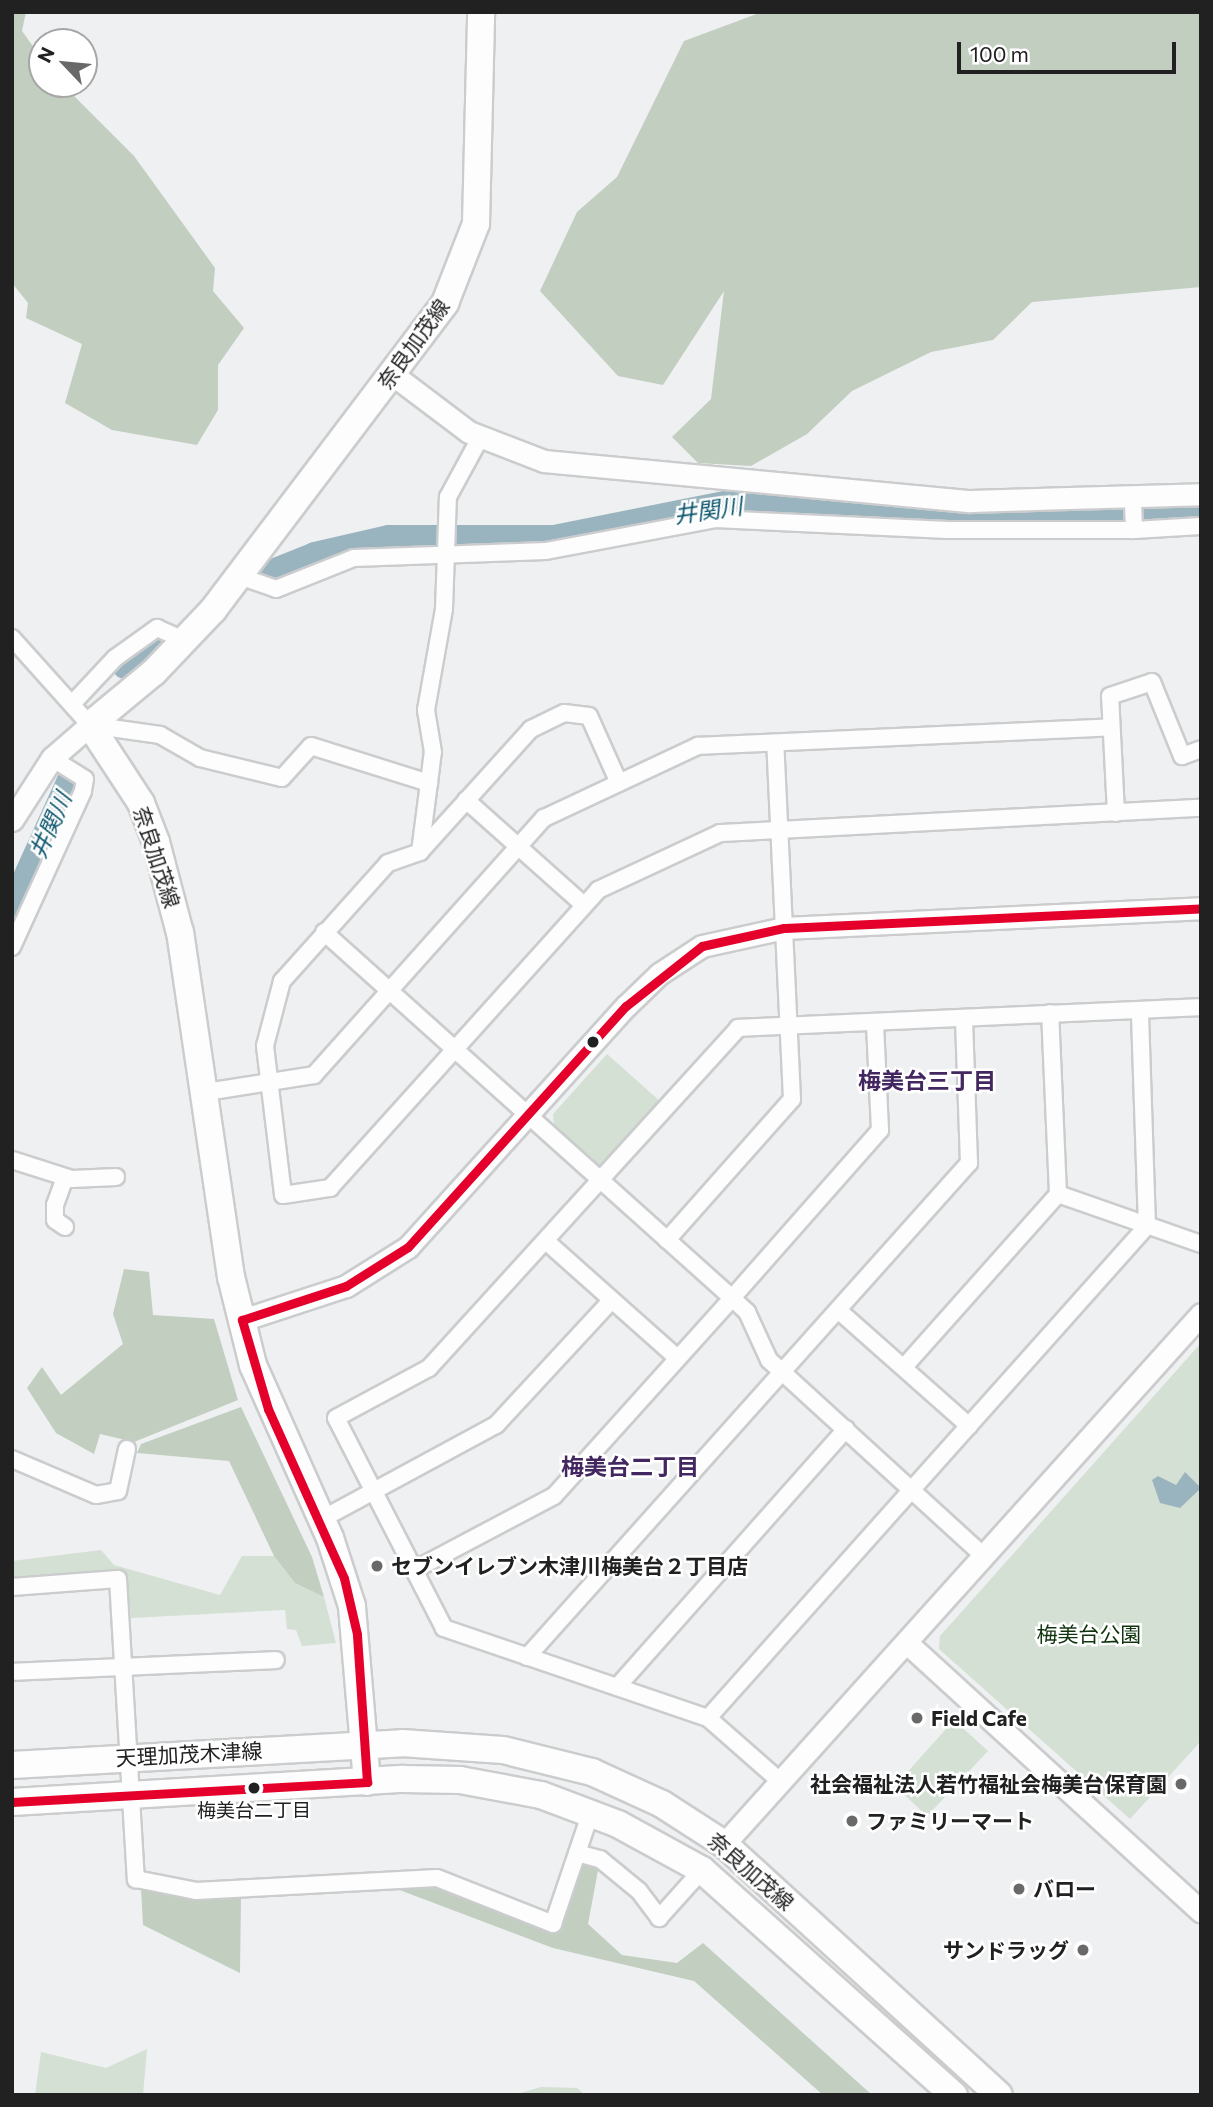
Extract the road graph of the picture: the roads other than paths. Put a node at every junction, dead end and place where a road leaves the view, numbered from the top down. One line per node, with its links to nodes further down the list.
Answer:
1 (481, 12): 2 (main road, 奈良加茂線)
2 (392, 374): 3 (street); 8 (main road, 奈良加茂線)
3 (480, 438): 5 (street); 7 (street)
4 (1201, 495): 5 (street)
5 (1133, 515): 6 (street); 7 (street)
6 (1201, 526)
7 (446, 551): 8 (street); 17 (street)
8 (239, 576): 10 (main road, 奈良加茂線)
9 (12, 638): 11 (street)
10 (186, 641): 11 (street); 12 (main road, 奈良加茂線)
11 (72, 704): 12 (street)
12 (90, 725): 16 (street); 17 (street); 40 (main road, 奈良加茂線)
13 (1111, 727): 14 (street); 15 (street); 21 (street)
14 (775, 743): 18 (street); 23 (street)
15 (1201, 749)
16 (51, 758): 22 (street); 30 (street)
17 (429, 783): 25 (street)
18 (619, 783): 19 (street); 24 (street)
19 (466, 800): 24 (street); 25 (street)
20 (1201, 808): 21 (street)
21 (1116, 813): 23 (street)
22 (12, 820)
23 (778, 831): 26 (street); 28 (street)
24 (518, 847): 26 (street); 31 (street)
25 (420, 852): 29 (street)
26 (584, 905): 38 (street)
27 (1201, 908): 28 (street)
28 (784, 928): 37 (street); 41 (street)
29 (324, 932): 31 (street); 39 (street)
30 (12, 947)
31 (390, 991): 38 (street); 39 (street)
32 (1201, 1007): 33 (street)
33 (1140, 1010): 34 (street); 47 (street)
34 (1049, 1013): 35 (street); 46 (street)
35 (964, 1018): 36 (street); 54 (street)
36 (875, 1022): 37 (street); 52 (street)
37 (788, 1026): 45 (street); 49 (street)
38 (455, 1050): 39 (street); 41 (street)
39 (270, 1082): 40 (street)
40 (206, 1092): 56 (main road, 奈良加茂線)
41 (528, 1116): 45 (street); 56 (street)
42 (12, 1160): 44 (street)
43 (116, 1177): 44 (street)
44 (65, 1178): 48 (street)
45 (601, 1181): 49 (street); 50 (street)
46 (1058, 1194): 47 (street); 58 (street)
47 (1147, 1226): 51 (street); 60 (street)
48 (65, 1227)
49 (667, 1240): 52 (street)
50 (547, 1242): 53 (street); 65 (street)
51 (1201, 1244)
52 (732, 1298): 57 (street); 59 (street)
53 (611, 1301): 57 (street); 65 (street)
54 (838, 1310): 58 (street); 59 (street)
55 (1201, 1314): 67 (street)
56 (242, 1320): 66 (main road, 奈良加茂線)
57 (677, 1358): 68 (street)
58 (904, 1367): 60 (street)
59 (783, 1371): 61 (street); 71 (street)
60 (969, 1426): 64 (street)
61 (846, 1429): 64 (street); 75 (street)
62 (127, 1449): 63 (street)
63 (12, 1460)
64 (915, 1488): 67 (street); 76 (street)
65 (374, 1492): 66 (street); 68 (street)
66 (322, 1519): 77 (main road, 奈良加茂線)
67 (985, 1557): 70 (street)
68 (414, 1570): 71 (street)
69 (12, 1587): 73 (street)
70 (907, 1643): 81 (street); 88 (street)
71 (527, 1657): 75 (street)
72 (276, 1660): 73 (street)
73 (124, 1666): 74 (street); 78 (street)
74 (12, 1672)
75 (617, 1687): 76 (street)
76 (708, 1717): 81 (street)
77 (366, 1743): 78 (main road, 天理加茂木津線); 80 (main road, 奈良加茂線); 85 (main road, 奈良加茂線)
78 (130, 1757): 79 (main road, 天理加茂木津線); 82 (street)
79 (12, 1765)
80 (367, 1782): 82 (main road, 天理加茂木津線); 84 (main road, 奈良加茂線)
81 (782, 1783): 85 (street)
82 (134, 1795): 83 (main road, 天理加茂木津線); 86 (street)
83 (12, 1802)
84 (591, 1812): 86 (street); 87 (main road, 奈良加茂線)
85 (724, 1844): 90 (main road, 奈良加茂線)
86 (577, 1853): 87 (street)
87 (702, 1870): 89 (main road, 奈良加茂線)
88 (1199, 1907)
89 (954, 2095)
90 (999, 2095)

